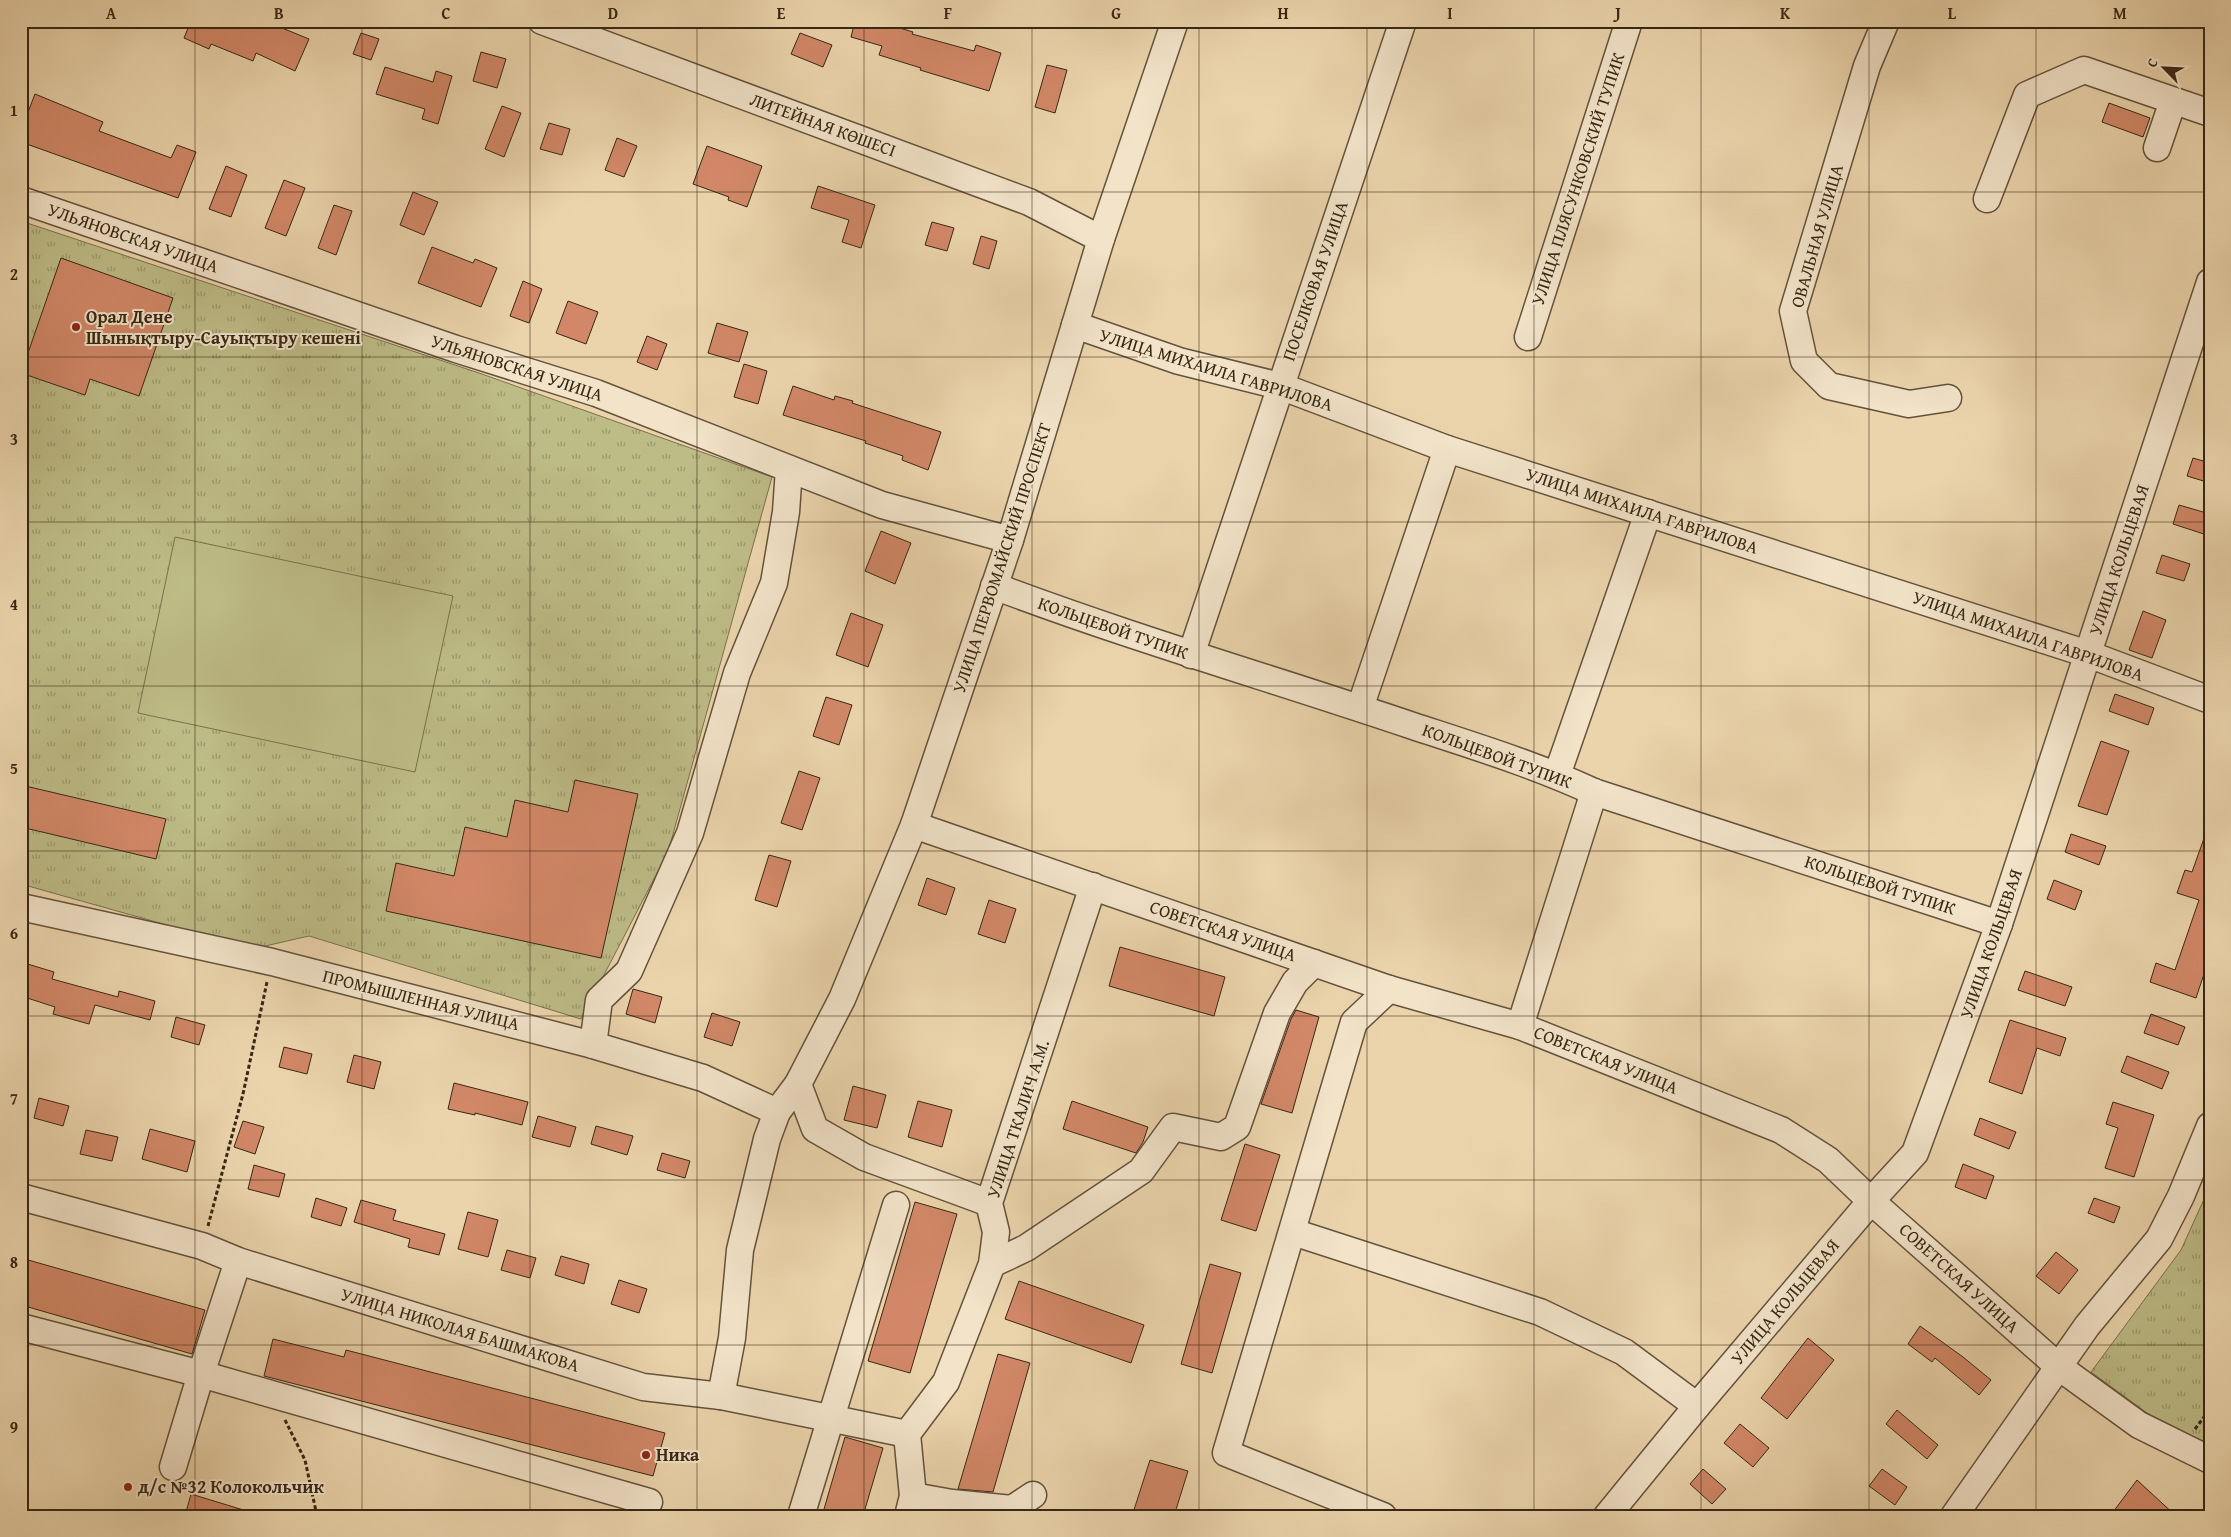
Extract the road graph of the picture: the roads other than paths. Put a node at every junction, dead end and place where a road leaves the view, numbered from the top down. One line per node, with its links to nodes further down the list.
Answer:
1 (542, 21): 11 (street, ЛИТЕЙНАЯ КӨШЕСІ)
2 (1175, 21): 11 (street, УЛИЦА ПЕРВОМАЙСКИЙ ПРОСПЕКТ)
3 (1403, 21): 15 (street, ПОСЕЛКОВАЯ УЛИЦА)
4 (1629, 21): 14 (street, УЛИЦА ПЛЯСУНКОВСКИЙ ТУПИК)
5 (1886, 21): 16 (street, ОВАЛЬНАЯ УЛИЦА)
6 (2173, 101): 7 (street); 8 (street); 9 (street)
7 (2210, 113)
8 (2157, 148)
9 (1987, 199)
10 (21, 200): 18 (street, УЛЬЯНОВСКАЯ УЛИЦА)
11 (1101, 239): 13 (street, УЛИЦА ПЕРВОМАЙСКИЙ ПРОСПЕКТ)
12 (2210, 282): 22 (street, УЛИЦА КОЛЬЦЕВАЯ)
13 (1075, 325): 15 (street, УЛИЦА МИХАИЛА ГАВРИЛОВА); 20 (street, УЛИЦА ПЕРВОМАЙСКИЙ ПРОСПЕКТ)
14 (1528, 337)
15 (1280, 386): 17 (street, УЛИЦА МИХАИЛА ГАВРИЛОВА); 23 (street, ПОСЕЛКОВАЯ УЛИЦА)
16 (1948, 398)
17 (1447, 449): 19 (street, УЛИЦА МИХАИЛА ГАВРИЛОВА); 25 (street)
18 (789, 469): 20 (street, УЛЬЯНОВСКАЯ УЛИЦА); 35 (street)
19 (1648, 513): 22 (street, УЛИЦА МИХАИЛА ГАВРИЛОВА); 26 (street)
20 (1010, 540): 21 (street, УЛИЦА ПЕРВОМАЙСКИЙ ПРОСПЕКТ)
21 (994, 586): 23 (street, КОЛЬЦЕВОЙ ТУПИК); 28 (street, УЛИЦА ПЕРВОМАЙСКИЙ ПРОСПЕКТ)
22 (2088, 654): 24 (street, УЛИЦА МИХАИЛА ГАВРИЛОВА); 31 (street, УЛИЦА КОЛЬЦЕВАЯ)
23 (1191, 655): 25 (street, КОЛЬЦЕВОЙ ТУПИК)
24 (2210, 700)
25 (1360, 708): 26 (street, КОЛЬЦЕВОЙ ТУПИК)
26 (1558, 775): 27 (street, КОЛЬЦЕВОЙ ТУПИК)
27 (1594, 792): 31 (street, КОЛЬЦЕВОЙ ТУПИК); 34 (street)
28 (914, 825): 29 (street, СОВЕТСКАЯ УЛИЦА); 36 (street, УЛИЦА ПЕРВОМАЙСКИЙ ПРОСПЕКТ)
29 (1093, 886): 32 (street, СОВЕТСКАЯ УЛИЦА); 41 (street, УЛИЦА ТКАЛИЧ А.М.)
30 (21, 907): 35 (street, ПРОМЫШЛЕННАЯ УЛИЦА)
31 (1999, 924): 40 (street, УЛИЦА КОЛЬЦЕВАЯ)
32 (1314, 963): 33 (street, СОВЕТСКАЯ УЛИЦА); 45 (street)
33 (1389, 989): 34 (street, СОВЕТСКАЯ УЛИЦА); 43 (street)
34 (1520, 1026): 40 (street, СОВЕТСКАЯ УЛИЦА)
35 (593, 1045): 37 (street, ПРОМЫШЛЕННАЯ УЛИЦА)
36 (798, 1084): 37 (street); 41 (street)
37 (777, 1112): 49 (street)
38 (2210, 1126): 47 (street)
39 (21, 1197): 44 (street, УЛИЦА НИКОЛАЯ БАШМАКОВА)
40 (1871, 1201): 47 (street, СОВЕТСКАЯ УЛИЦА); 50 (street, УЛИЦА КОЛЬЦЕВАЯ)
41 (989, 1203): 45 (street, УЛИЦА ТКАЛИЧ А.М.)
42 (896, 1205): 51 (street)
43 (1293, 1232): 50 (street); 59 (street)
44 (238, 1261): 48 (street); 49 (street, УЛИЦА НИКОЛАЯ БАШМАКОВА)
45 (992, 1264): 52 (street, УЛИЦА ТКАЛИЧ А.М.)
46 (21, 1326): 48 (street)
47 (2059, 1367): 53 (street, СОВЕТСКАЯ УЛИЦА); 61 (street)
48 (201, 1374): 54 (street); 56 (street)
49 (721, 1396): 51 (street, УЛИЦА НИКОЛАЯ БАШМАКОВА)
50 (1697, 1406): 60 (street, УЛИЦА КОЛЬЦЕВАЯ)
51 (830, 1418): 52 (street, УЛИЦА НИКОЛАЯ БАШМАКОВА); 58 (street)
52 (907, 1434): 57 (street)
53 (2210, 1460)
54 (173, 1467)
55 (1033, 1495): 57 (street)
56 (649, 1502)
57 (910, 1506)
58 (801, 1516)
59 (1383, 1516)
60 (1607, 1516)
61 (1954, 1516)

